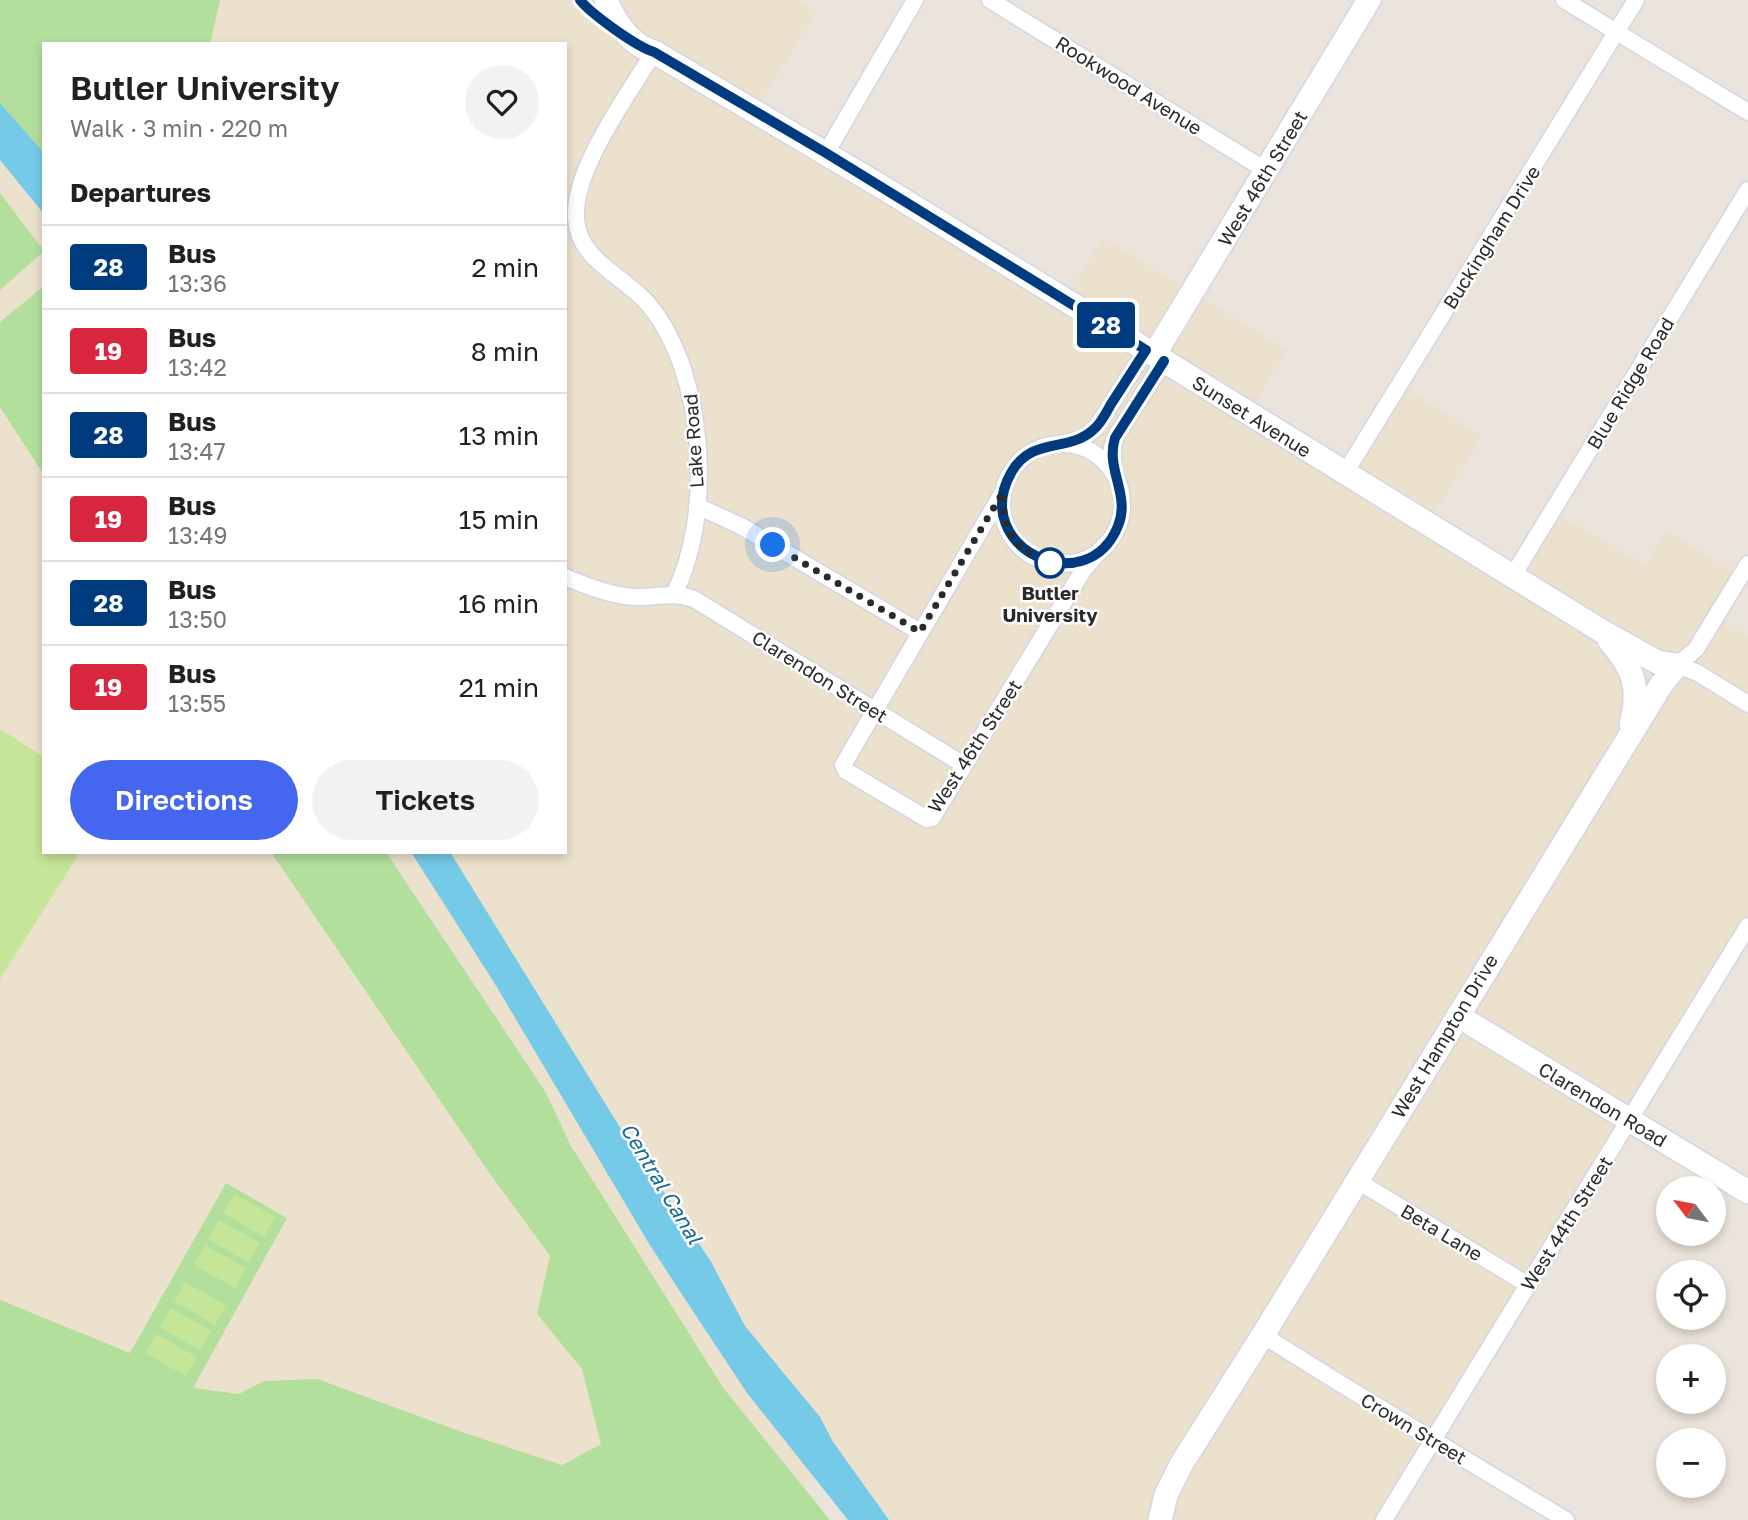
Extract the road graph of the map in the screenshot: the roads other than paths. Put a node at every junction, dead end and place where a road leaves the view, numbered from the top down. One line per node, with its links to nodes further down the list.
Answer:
1 (606, 0): 9 (street, Sunset Avenue)
2 (617, 0): 9 (street, Sunset Avenue)
3 (915, 0): 11 (street)
4 (990, 0): 12 (street, Rookwood Avenue)
5 (1369, 0): 12 (street, West 46th Street)
6 (1564, 0): 8 (street)
7 (1636, 0): 8 (street, Buckingham Drive)
8 (1616, 32): 10 (street); 17 (street, Buckingham Drive)
9 (654, 52): 11 (street, Sunset Avenue); 19 (street, Lake Road)
10 (1748, 112)
11 (826, 153): 14 (street, Sunset Avenue)
12 (1267, 171): 14 (street, West 46th Street)
13 (1748, 190): 22 (street, Blue Ridge Road)
14 (1154, 355): 15 (street, West 46th Street); 16 (street, West 46th Street); 17 (street, Sunset Avenue)
15 (1062, 444): 16 (street); 18 (street, West 46th Street)
16 (1114, 473): 20 (street, West 46th Street)
17 (1345, 473): 22 (street, Sunset Avenue)
18 (1003, 492): 20 (street); 26 (street, West 46th Street)
19 (697, 506): 24 (street, Lake Road); 26 (street)
20 (1113, 536): 31 (street, West 46th Street)
21 (1748, 564): 27 (street, West Hampton Drive)
22 (1513, 577): 25 (street, Sunset Avenue)
23 (567, 578): 24 (street)
24 (674, 594): 29 (street, Clarendon Street)
25 (1600, 630): 27 (street, Sunset Avenue); 30 (street)
26 (920, 632): 29 (street, West 46th Street)
27 (1676, 665): 28 (street, Sunset Avenue); 30 (street, West Hampton Drive)
28 (1748, 704)
29 (876, 710): 31 (street, Clarendon Street); 31 (street, West 46th Street)
30 (1626, 740): 33 (street, West Hampton Drive)
31 (964, 765)
32 (1748, 926): 34 (street, West 44th Street)
33 (1458, 1016): 34 (street, Clarendon Road); 35 (street, West Hampton Drive)
34 (1630, 1120): 36 (street, Clarendon Road); 37 (street, West 44th Street)
35 (1356, 1180): 37 (street, Beta Lane); 38 (street, West Hampton Drive)
36 (1748, 1192)
37 (1528, 1285): 39 (street, West 44th Street)
38 (1263, 1335): 39 (street, Crown Street); 40 (street, West Hampton Drive)
39 (1433, 1440): 41 (street, West 44th Street); 42 (street, Crown Street)
40 (1160, 1520)
41 (1384, 1520)
42 (1566, 1520)

